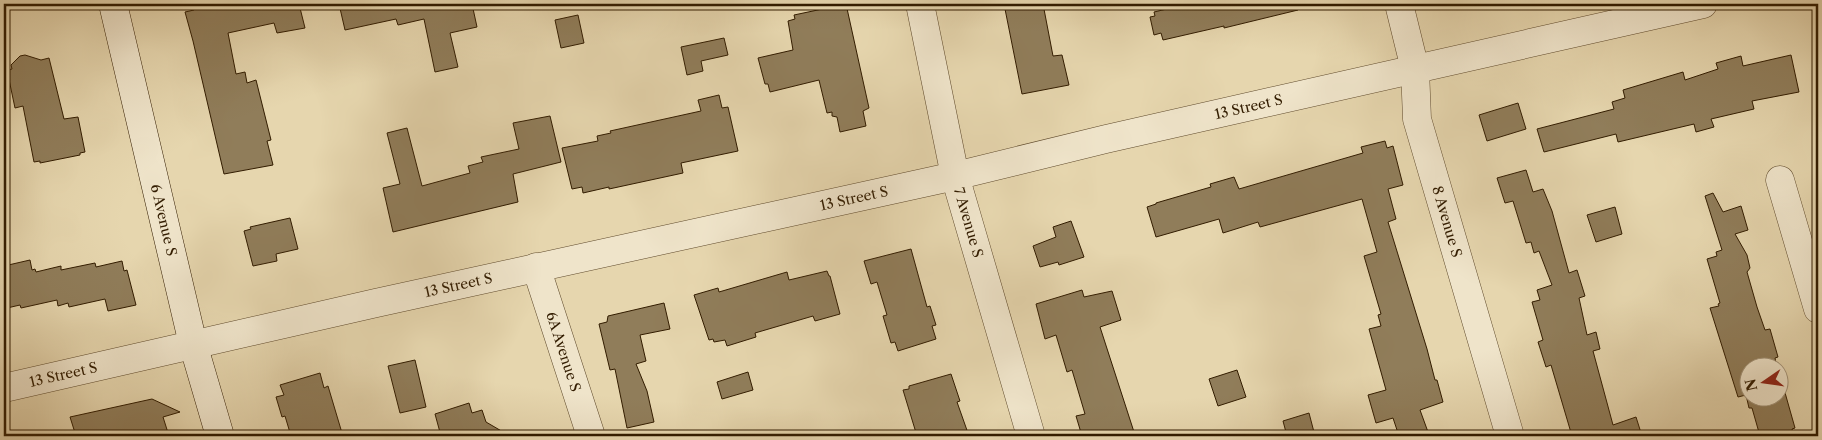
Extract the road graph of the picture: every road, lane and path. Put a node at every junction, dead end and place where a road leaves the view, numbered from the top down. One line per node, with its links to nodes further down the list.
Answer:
1 (112, 4): 10 (street, 6 Avenue S)
2 (920, 4): 6 (street, 7 Avenue S)
3 (1399, 4): 5 (street, 8 Avenue S)
4 (1703, 4): 5 (street, 13 Street S)
5 (1414, 69): 6 (street, 13 Street S); 15 (street, 8 Avenue S)
6 (955, 176): 8 (street, 13 Street S); 14 (street, 7 Avenue S)
7 (1780, 180): 9 (street)
8 (536, 267): 10 (street, 13 Street S); 13 (street, 6A Avenue S)
9 (1818, 309)
10 (193, 344): 11 (street, 13 Street S); 12 (street, 6 Avenue S)
11 (4, 388)
12 (220, 436)
13 (590, 436)
14 (1031, 436)
15 (1510, 436)

